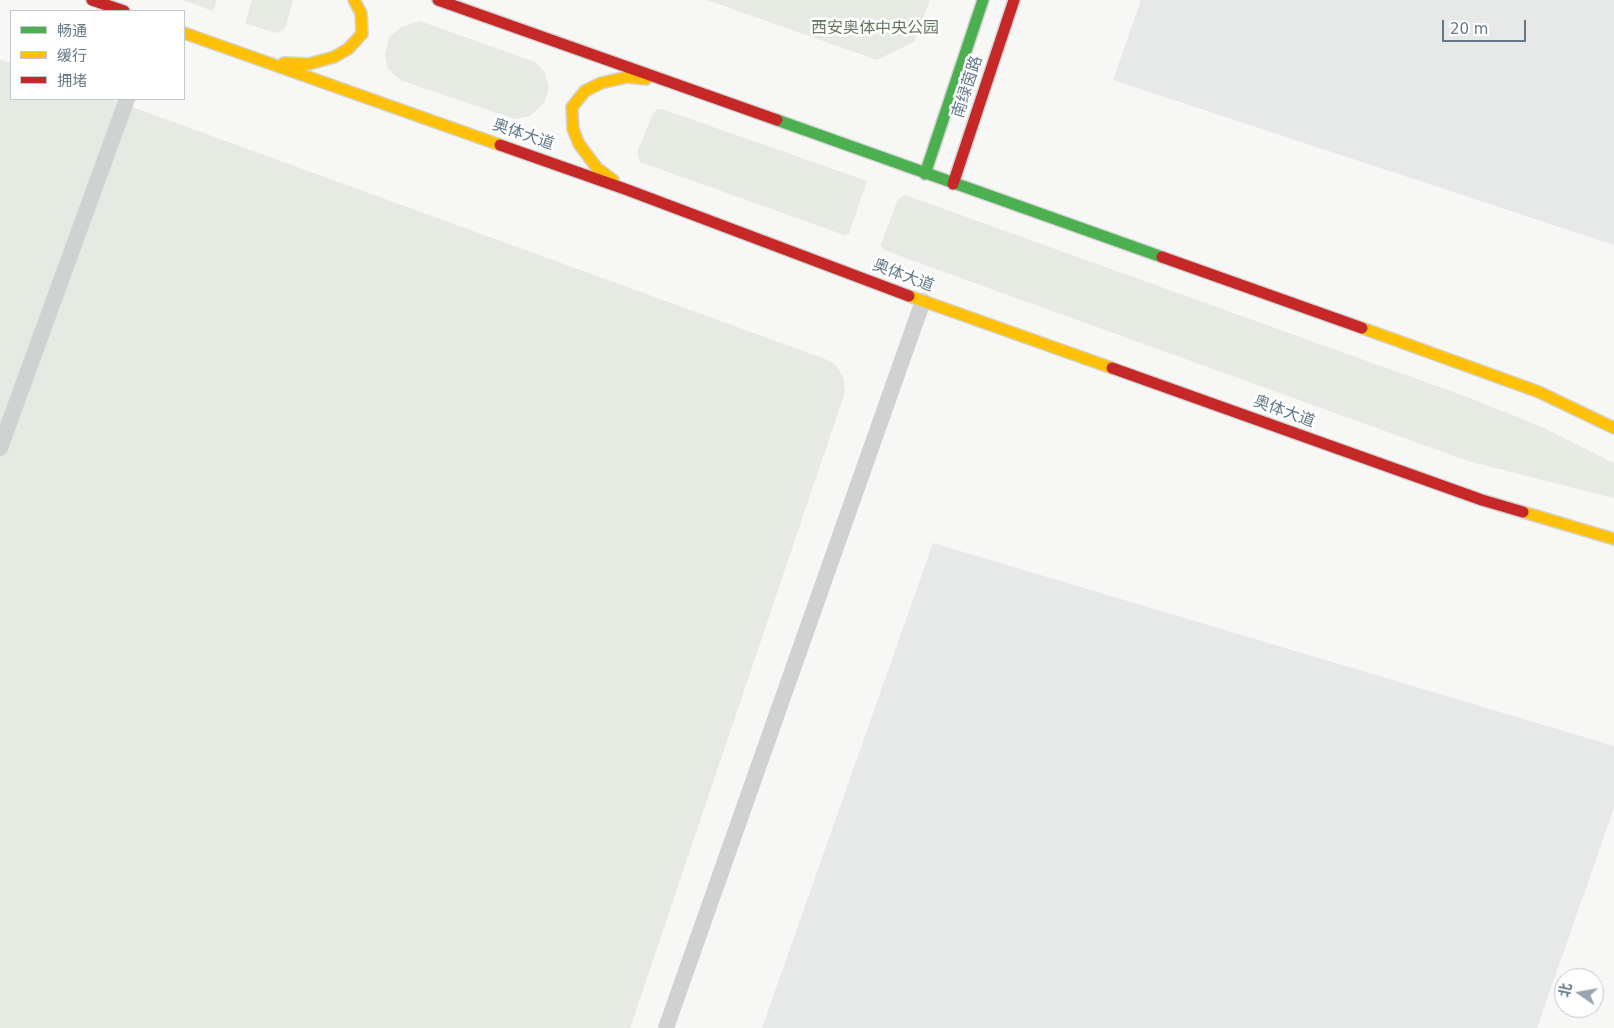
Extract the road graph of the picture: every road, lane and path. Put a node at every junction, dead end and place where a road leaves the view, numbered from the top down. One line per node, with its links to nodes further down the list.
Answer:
1 (92, 0): 6 (main road)
2 (354, 0): 8 (main road)
3 (438, 0): 9 (main road)
4 (983, 0): 11 (main road, 南绿茵路)
5 (1014, 0): 12 (main road, 南绿茵路)
6 (121, 10)
7 (185, 33): 8 (main road, 奥体大道)
8 (270, 63): 13 (main road, 奥体大道)
9 (665, 81): 11 (main road); 13 (main road)
10 (127, 100): 16 (lane)
11 (925, 174): 12 (main road)
12 (953, 184): 15 (main road)
13 (626, 189): 14 (main road, 奥体大道)
14 (923, 301): 17 (main road, 奥体大道); 18 (lane)
15 (1614, 428)
16 (0, 448)
17 (1614, 537)
18 (666, 1028)

